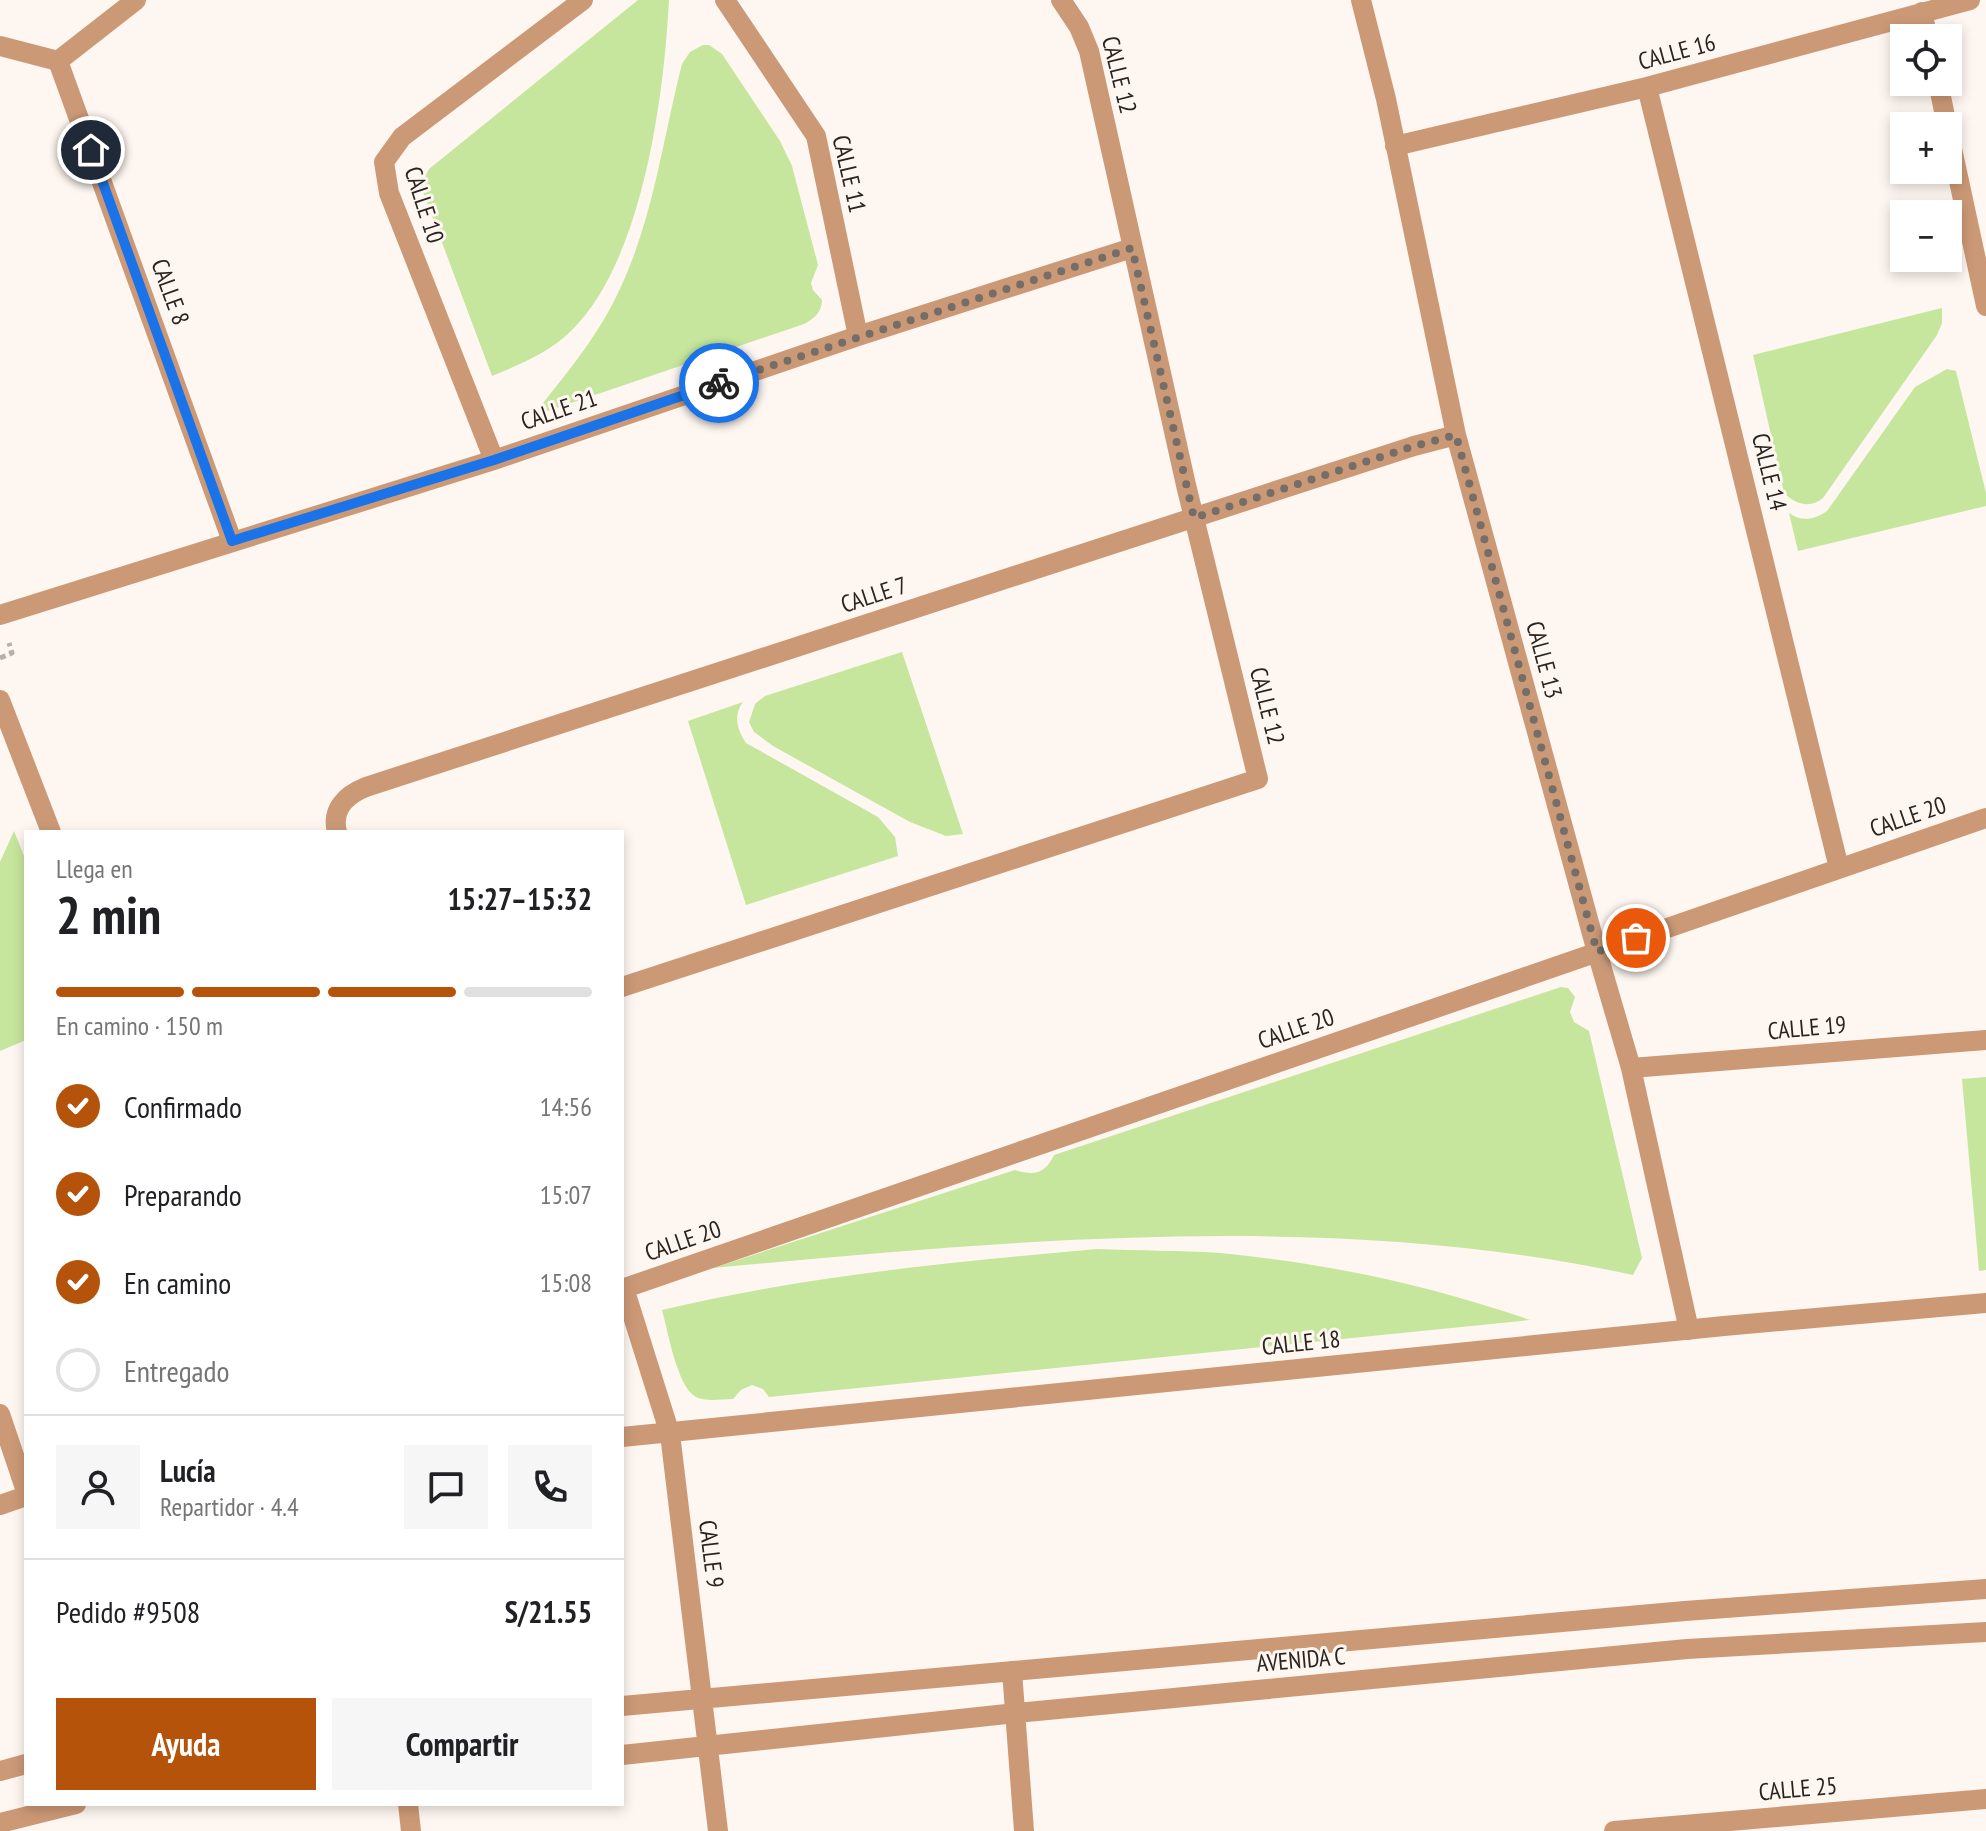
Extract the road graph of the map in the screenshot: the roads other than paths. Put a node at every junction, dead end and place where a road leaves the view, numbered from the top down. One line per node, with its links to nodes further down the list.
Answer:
1 (136, 0): 10 (street)
2 (583, 0): 18 (street, CALLE 10)
3 (725, 0): 16 (street, CALLE 11)
4 (1061, 0): 14 (street, CALLE 12)
5 (1361, 0): 12 (street, CALLE 13)
6 (1970, 0): 7 (street, CALLE 16)
7 (1922, 12): 8 (street); 11 (street, CALLE 16)
8 (1925, 24)
9 (0, 46): 10 (street)
10 (58, 61): 20 (street, CALLE 8)
11 (1647, 87): 12 (street, CALLE 16); 26 (street, CALLE 14)
12 (1395, 146): 17 (street, CALLE 13)
13 (1960, 184): 15 (street)
14 (1132, 248): 16 (street, CALLE 21); 19 (street, CALLE 12)
15 (1986, 306)
16 (858, 336): 18 (street, CALLE 21)
17 (1456, 435): 19 (street, CALLE 7); 27 (street, CALLE 13)
18 (494, 460): 20 (street, CALLE 21)
19 (1194, 518): 25 (street, CALLE 7); 28 (street, CALLE 12)
20 (232, 541): 21 (street, CALLE 21)
21 (0, 615)
22 (0, 700): 24 (street)
23 (1986, 818): 26 (street, CALLE 20)
24 (50, 830)
25 (336, 830)
26 (1839, 868): 27 (street, CALLE 20)
27 (1597, 952): 30 (street, CALLE 13); 31 (street, CALLE 20)
28 (624, 986)
29 (1986, 1040): 30 (street, CALLE 19)
30 (1631, 1068): 34 (street, CALLE 13)
31 (624, 1289)
32 (624, 1292): 36 (street, CALLE 9)
33 (1986, 1303): 34 (street, CALLE 18)
34 (1689, 1330): 36 (street, CALLE 18)
35 (0, 1414): 38 (street)
36 (670, 1434): 37 (street, CALLE 18); 44 (street, CALLE 9)
37 (624, 1437)
38 (24, 1488)
39 (24, 1495): 40 (street)
40 (0, 1505)
41 (1986, 1589): 43 (street, AVENIDA C)
42 (1986, 1632): 46 (street, AVENIDA C)
43 (1012, 1671): 44 (street, AVENIDA C); 46 (street)
44 (703, 1700): 45 (street, AVENIDA C); 47 (street, CALLE 9)
45 (624, 1706)
46 (1016, 1713): 47 (street, AVENIDA C); 57 (street)
47 (709, 1746): 48 (street, AVENIDA C); 56 (street, CALLE 9)
48 (624, 1755)
49 (24, 1765): 50 (street)
50 (0, 1771)
51 (1986, 1799): 58 (street, CALLE 25)
52 (68, 1806): 54 (street)
53 (408, 1806): 55 (street)
54 (0, 1823)
55 (411, 1831)
56 (718, 1831)
57 (1024, 1831)
58 (1614, 1831)

